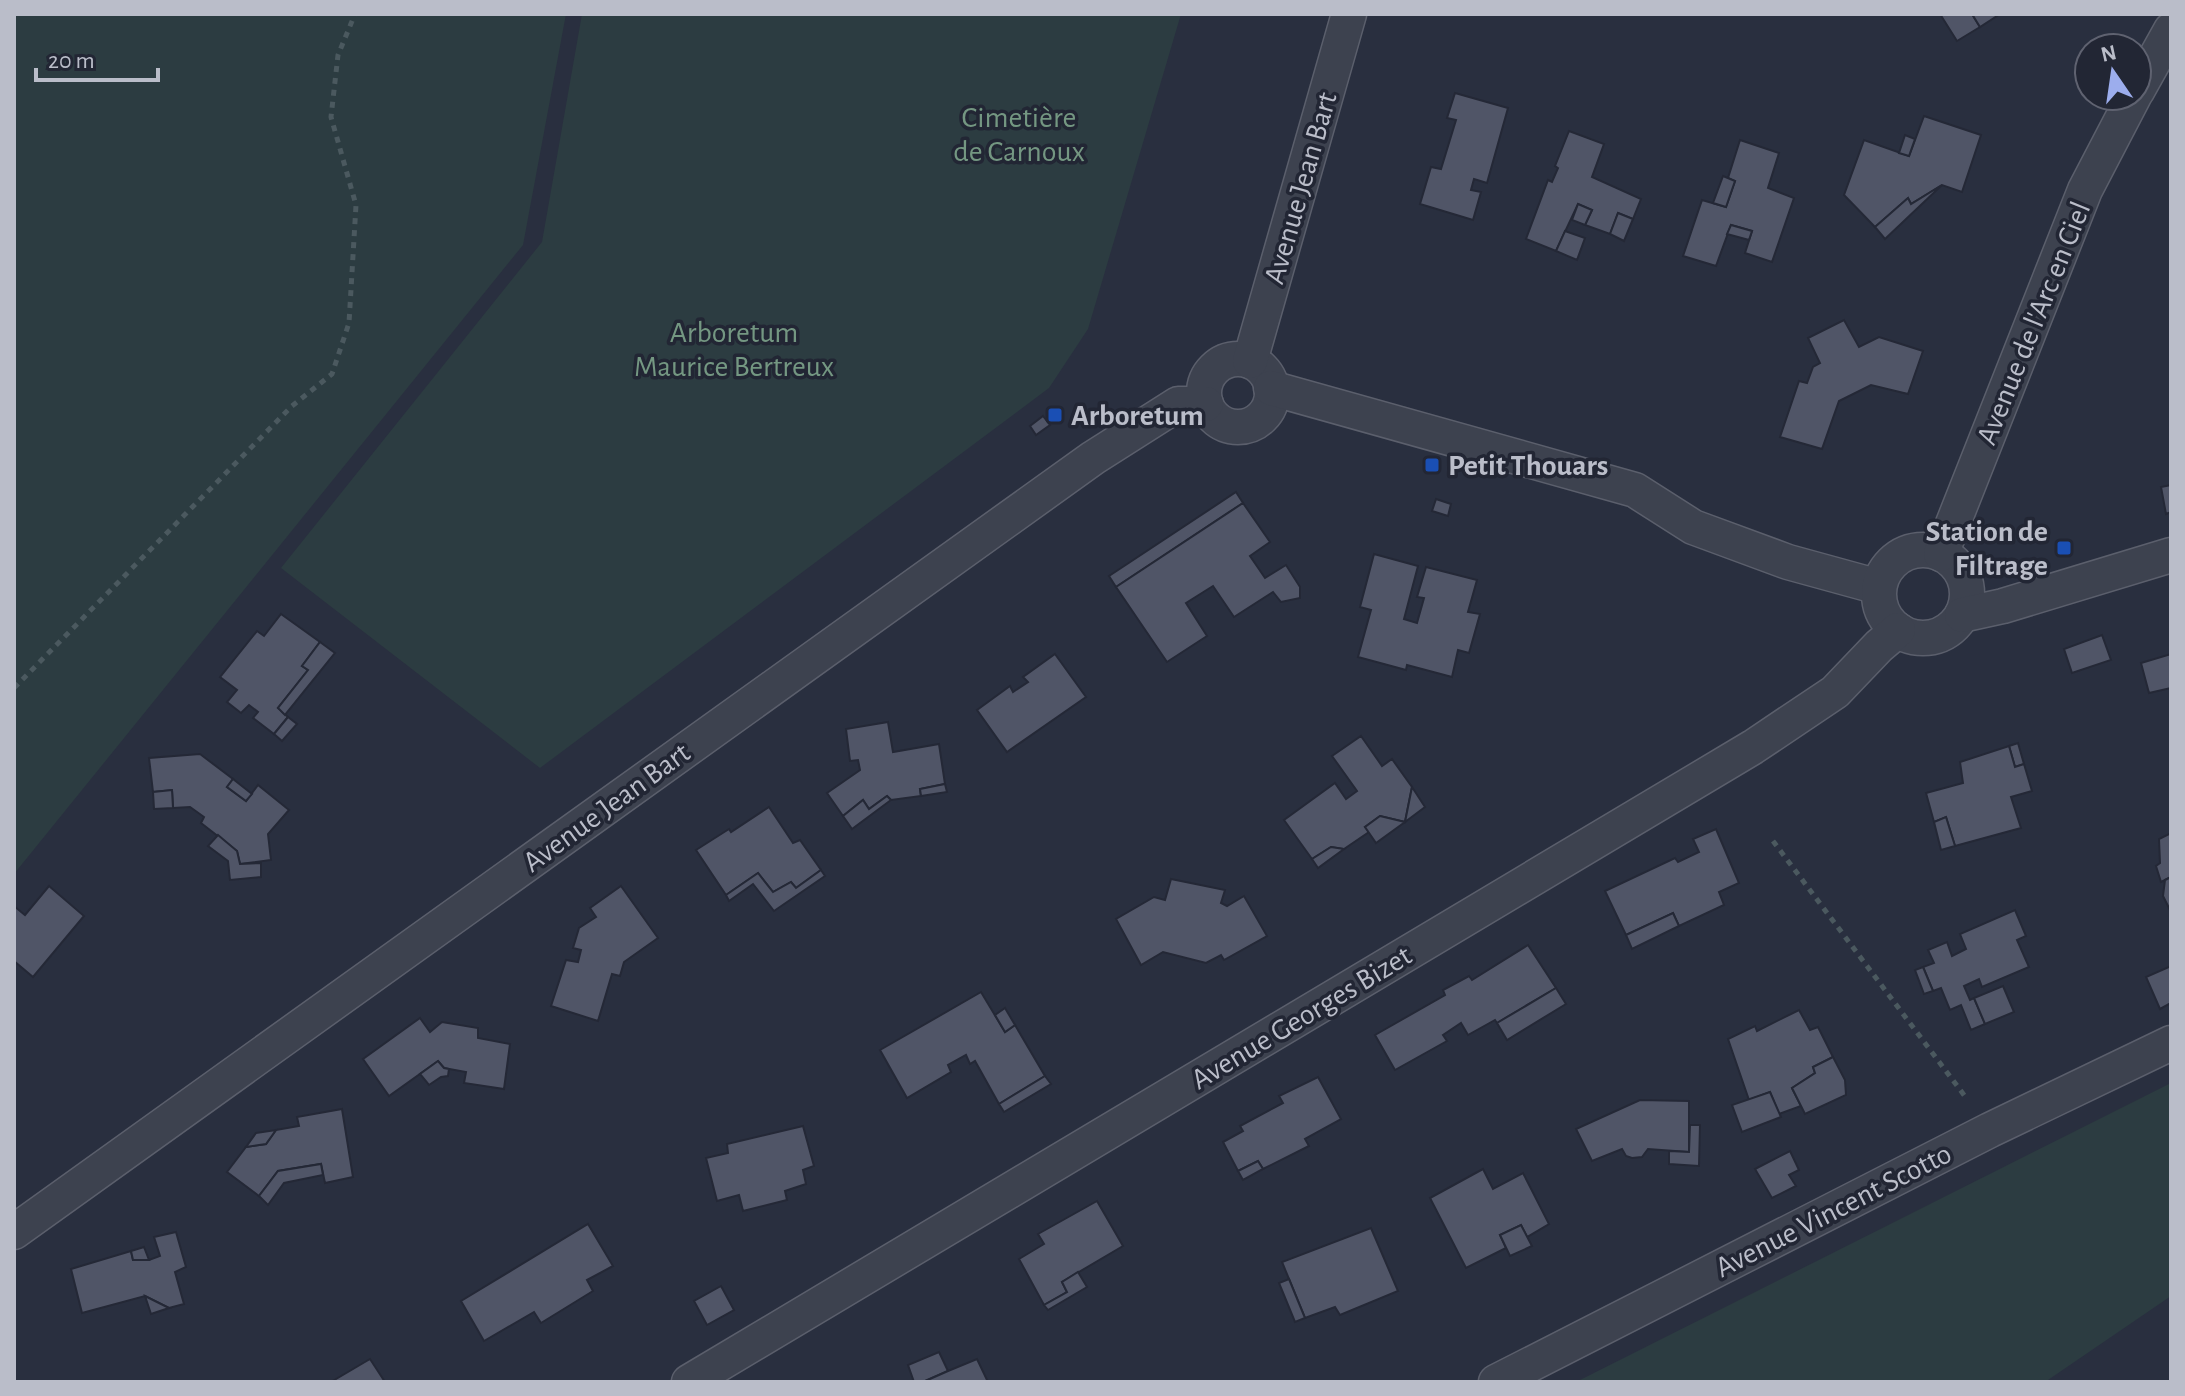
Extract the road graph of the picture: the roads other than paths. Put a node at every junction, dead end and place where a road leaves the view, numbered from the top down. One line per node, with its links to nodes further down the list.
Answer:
1 (1349, 14): 5 (street, Avenue Jean Bart)
2 (2171, 30): 3 (street, Avenue de l'Arc en Ciel)
3 (2153, 62)
4 (2126, 112): 8 (street, Avenue de l'Arc en Ciel)
5 (1250, 361): 6 (street); 7 (street)
6 (1271, 388): 7 (street); 10 (street)
7 (1206, 404): 14 (street, Avenue Jean Bart)
8 (1941, 554): 10 (street); 11 (street)
9 (2171, 555): 11 (street)
10 (1879, 587): 12 (street)
11 (1962, 615): 12 (street)
12 (1898, 630): 15 (street, Avenue Georges Bizet)
13 (2171, 1043): 16 (street, Avenue Vincent Scotto)
14 (14, 1232)
15 (689, 1382)
16 (1496, 1382)

